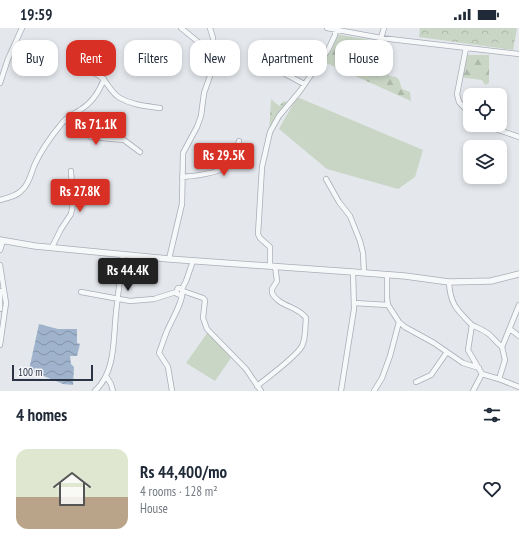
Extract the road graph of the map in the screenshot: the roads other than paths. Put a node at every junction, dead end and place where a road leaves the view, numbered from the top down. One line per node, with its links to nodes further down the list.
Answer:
1 (22, 28): 16 (street)
2 (181, 28): 8 (street)
3 (210, 28): 9 (street)
4 (327, 28): 6 (street)
5 (384, 28): 7 (street)
6 (336, 29): 7 (street); 17 (street)
7 (381, 38): 10 (street)
8 (196, 40)
9 (213, 40)
10 (466, 48): 11 (street); 18 (street)
11 (519, 54)
12 (100, 76): 15 (street)
13 (210, 76): 26 (street)
14 (289, 76): 17 (street)
15 (104, 79): 19 (street); 20 (street)
16 (0, 82)
17 (304, 84): 36 (street)
18 (463, 106)
19 (160, 108)
20 (64, 120): 24 (street); 28 (street)
21 (504, 132): 22 (street)
22 (519, 137)
23 (239, 141): 26 (street)
24 (140, 152)
25 (71, 171): 30 (street)
26 (182, 178): 33 (street)
27 (326, 179): 38 (street)
28 (0, 200)
29 (1, 241): 30 (street); 31 (street)
30 (52, 247): 32 (street)
31 (0, 250)
32 (123, 254): 33 (street); 45 (street)
33 (169, 259): 34 (street)
34 (193, 260): 36 (street); 43 (street)
35 (0, 265): 55 (street)
36 (273, 265): 37 (street); 63 (street)
37 (353, 272): 38 (street); 46 (street)
38 (364, 272): 39 (street)
39 (388, 274): 41 (street); 47 (street)
40 (519, 274): 41 (street)
41 (449, 282): 52 (street)
42 (0, 291): 49 (street)
43 (182, 291): 45 (street); 63 (street); 67 (street)
44 (82, 292): 45 (street)
45 (117, 299): 60 (street)
46 (354, 303): 47 (street); 69 (street)
47 (388, 305): 51 (street)
48 (519, 305): 50 (street)
49 (0, 309)
50 (517, 316): 53 (street)
51 (399, 322): 57 (street); 70 (street)
52 (472, 325): 56 (street); 58 (street)
53 (510, 329): 54 (street); 56 (street)
54 (519, 336)
55 (0, 345)
56 (502, 347): 61 (street)
57 (447, 352): 58 (street); 62 (street)
58 (479, 368): 59 (street)
59 (482, 374): 61 (street); 71 (street)
60 (106, 376): 65 (street); 66 (street)
61 (499, 379): 64 (street)
62 (416, 382)
63 (257, 386): 68 (street)
64 (519, 387)
65 (95, 391)
66 (113, 391)
67 (172, 391)
68 (261, 391)
69 (342, 391)
70 (374, 391)
71 (473, 391)

